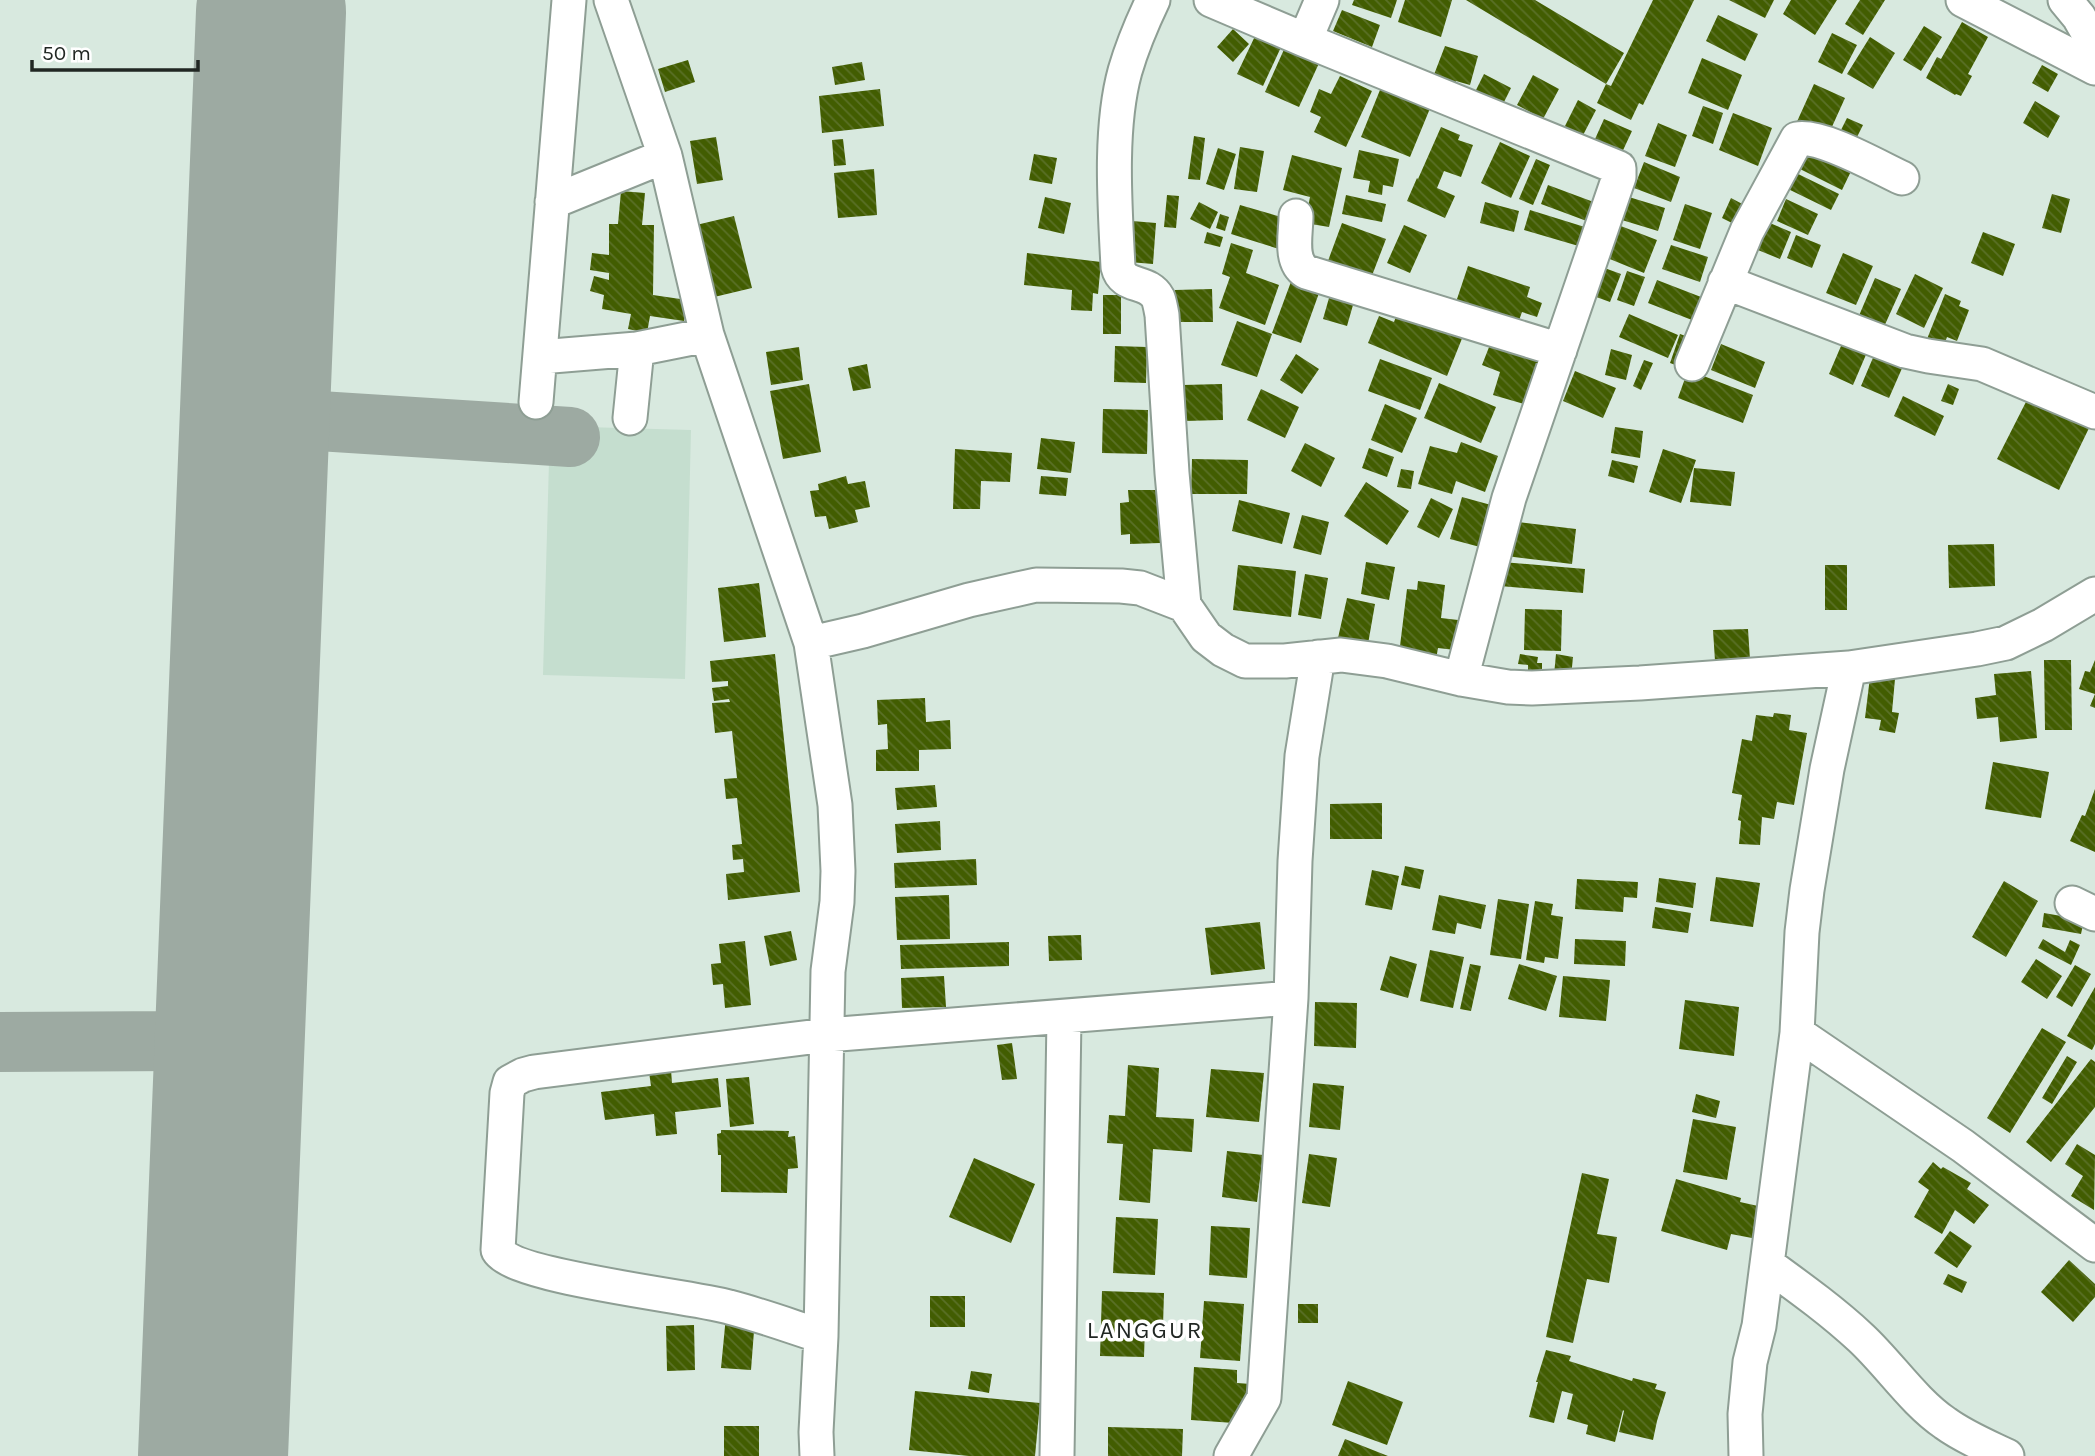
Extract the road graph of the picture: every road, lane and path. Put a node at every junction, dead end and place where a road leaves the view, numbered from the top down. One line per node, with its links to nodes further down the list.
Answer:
1 (569, 0): 13 (street)
2 (611, 0): 11 (street)
3 (1153, 0): 25 (street)
4 (1211, 0): 8 (street)
5 (1322, 0): 8 (street)
6 (1963, 0): 10 (street)
7 (2065, 0): 9 (street)
8 (1305, 40): 18 (street)
9 (2095, 45)
10 (2095, 68)
11 (665, 156): 13 (street); 16 (street)
12 (1902, 178): 15 (street)
13 (552, 202): 19 (street)
14 (1296, 216): 18 (street)
15 (1726, 282): 20 (street); 22 (street)
16 (707, 335): 17 (street); 26 (street)
17 (637, 349): 19 (street); 23 (street)
18 (1560, 351): 29 (street)
19 (540, 357): 21 (street)
20 (1692, 364)
21 (536, 402)
22 (2095, 412)
23 (630, 418)
24 (2095, 594): 28 (street)
25 (1184, 605): 26 (street); 27 (street)
26 (811, 643): 33 (street)
27 (1318, 657): 29 (street); 30 (street)
28 (1849, 668): 29 (street); 32 (street)
29 (1461, 680)
30 (1291, 999): 31 (street); 39 (street)
31 (1064, 1018): 33 (street); 38 (street)
32 (1797, 1033): 34 (street); 35 (street)
33 (827, 1035): 36 (street); 36 (street)
34 (2095, 1245)
35 (1768, 1264): 40 (street); 41 (street)
36 (821, 1336): 37 (street)
37 (817, 1456)
38 (1058, 1456)
39 (1231, 1456)
40 (1746, 1456)
41 (2007, 1456)

